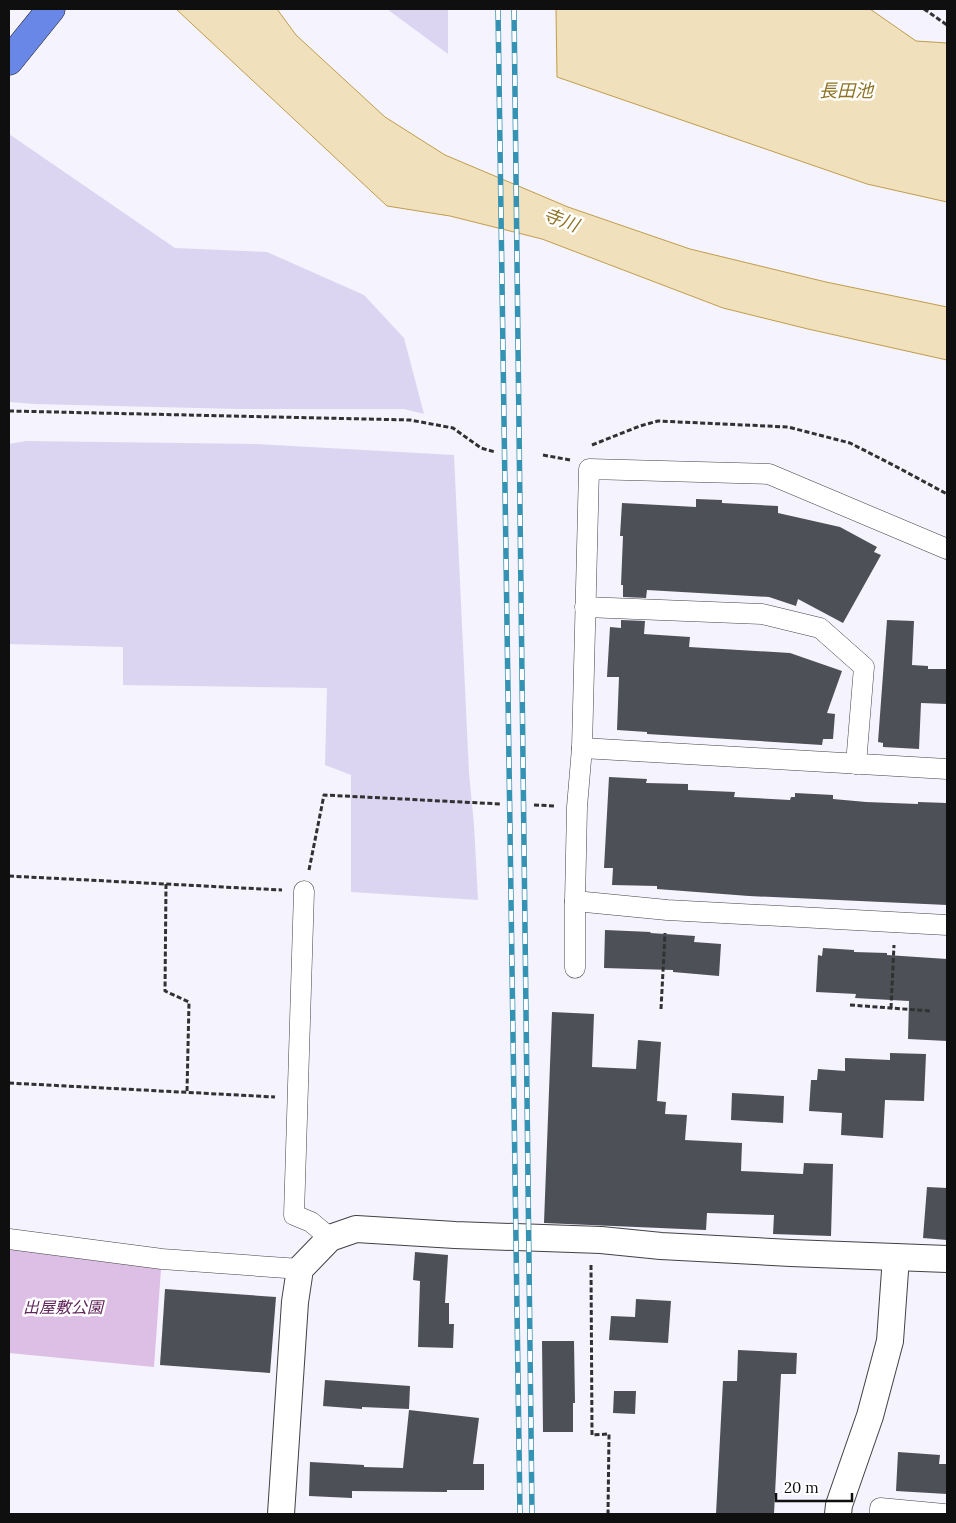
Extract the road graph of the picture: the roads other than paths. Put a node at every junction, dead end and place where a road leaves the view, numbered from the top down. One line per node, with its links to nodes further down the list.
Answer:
1 (51, 9): 2 (highway)
2 (9, 61)
3 (947, 549): 4 (street)
4 (585, 607): 5 (street); 6 (street)
5 (582, 748): 6 (street); 9 (street)
6 (856, 764): 7 (street)
7 (947, 769)
8 (304, 892): 12 (street)
9 (575, 901): 10 (street); 11 (street)
10 (947, 925)
11 (575, 968)
12 (330, 1238): 14 (street); 16 (street)
13 (9, 1239): 16 (street)
14 (896, 1257): 15 (street); 18 (street)
15 (947, 1259)
16 (300, 1269): 17 (street)
17 (281, 1514)
18 (838, 1514)
19 (880, 1514): 20 (street)
20 (944, 1514)

